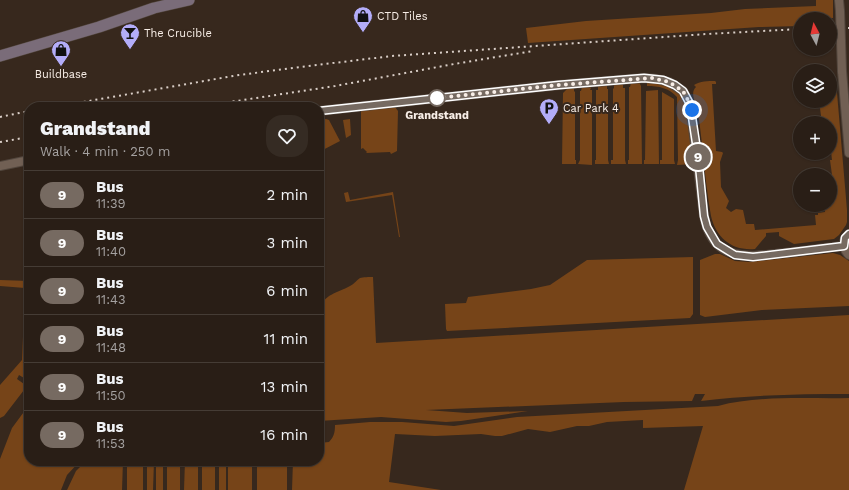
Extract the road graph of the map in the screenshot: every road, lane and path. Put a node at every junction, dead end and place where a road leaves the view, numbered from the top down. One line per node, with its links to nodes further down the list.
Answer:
1 (189, 0): 3 (main road)
2 (839, 0): 5 (street, bridge)
3 (0, 56)
4 (324, 110): 9 (street)
5 (849, 153)
6 (24, 161): 7 (street)
7 (0, 166)
8 (849, 234): 9 (street)
9 (844, 246): 10 (street)
10 (849, 255)

